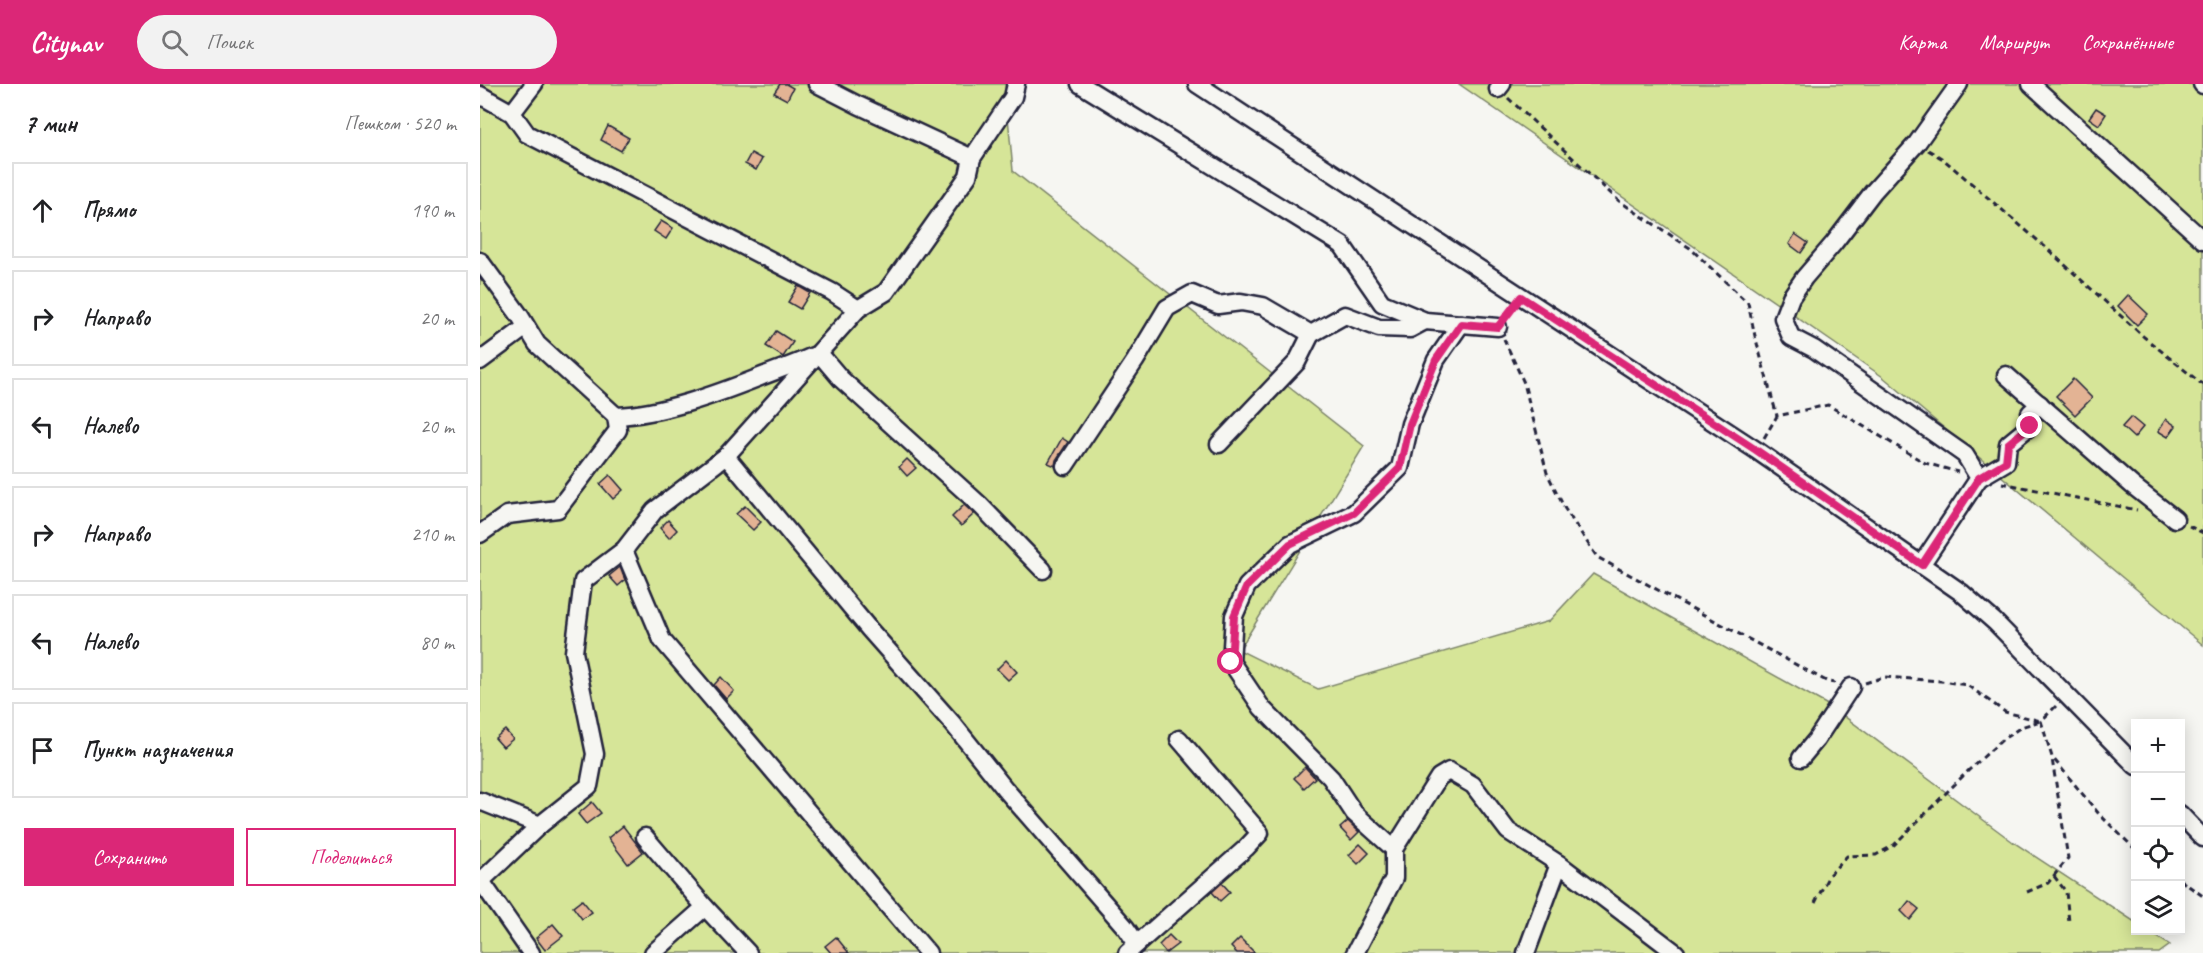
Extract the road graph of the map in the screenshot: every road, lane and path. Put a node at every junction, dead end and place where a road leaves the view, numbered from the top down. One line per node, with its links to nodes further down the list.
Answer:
1 (534, 84): 10 (street)
2 (817, 84): 12 (street)
3 (1016, 84): 12 (street)
4 (1080, 84): 16 (street)
5 (1197, 84): 28 (street)
6 (1959, 84): 11 (street)
7 (2031, 84): 13 (street)
8 (1500, 87): 28 (path)
9 (480, 95): 10 (street)
10 (512, 113): 15 (street)
11 (1917, 143): 24 (path); 31 (street)
12 (972, 158): 15 (street)
13 (2203, 240)
14 (480, 261): 18 (street)
15 (858, 309): 21 (street)
16 (1425, 321): 17 (street); 20 (street)
17 (1461, 324): 19 (street); 50 (street)
18 (526, 327): 22 (street); 26 (street)
19 (1498, 327): 37 (path)
20 (1311, 334): 27 (street); 30 (street)
21 (819, 353): 26 (street); 29 (street); 36 (street)
22 (480, 360)
23 (2006, 375): 25 (street)
24 (2203, 385)
25 (2040, 404): 31 (street); 32 (street)
26 (616, 416): 33 (street)
27 (1219, 444)
28 (1756, 450): 35 (street)
29 (726, 456): 34 (street); 60 (street)
30 (1065, 466)
31 (1979, 478): 35 (street)
32 (2175, 519)
33 (480, 534)
34 (624, 550): 46 (street); 64 (street)
35 (1922, 565): 38 (street)
36 (1043, 570)
37 (1851, 687): 39 (path); 42 (street)
38 (2068, 695): 39 (path); 43 (street)
39 (2041, 721): 41 (path); 57 (path)
40 (1179, 739): 60 (street)
41 (2052, 757): 49 (path); 52 (path)
42 (1801, 758)
43 (2131, 761)
44 (480, 801): 46 (street)
45 (2185, 818): 48 (street)
46 (540, 825): 54 (street)
47 (645, 837): 58 (street)
48 (2203, 838)
49 (2131, 845)
50 (1394, 849): 51 (street); 65 (street)
51 (1559, 864): 66 (street); 67 (street)
52 (2054, 876): 55 (path); 59 (path)
53 (2182, 881): 56 (path)
54 (480, 882): 61 (street)
55 (2027, 892)
56 (2203, 896)
57 (1815, 903)
58 (705, 907): 62 (street); 63 (street)
59 (2069, 922)
60 (1132, 948)
61 (531, 953)
62 (652, 953)
63 (748, 953)
64 (928, 953)
65 (1355, 953)
66 (1526, 953)
67 (1676, 953)

